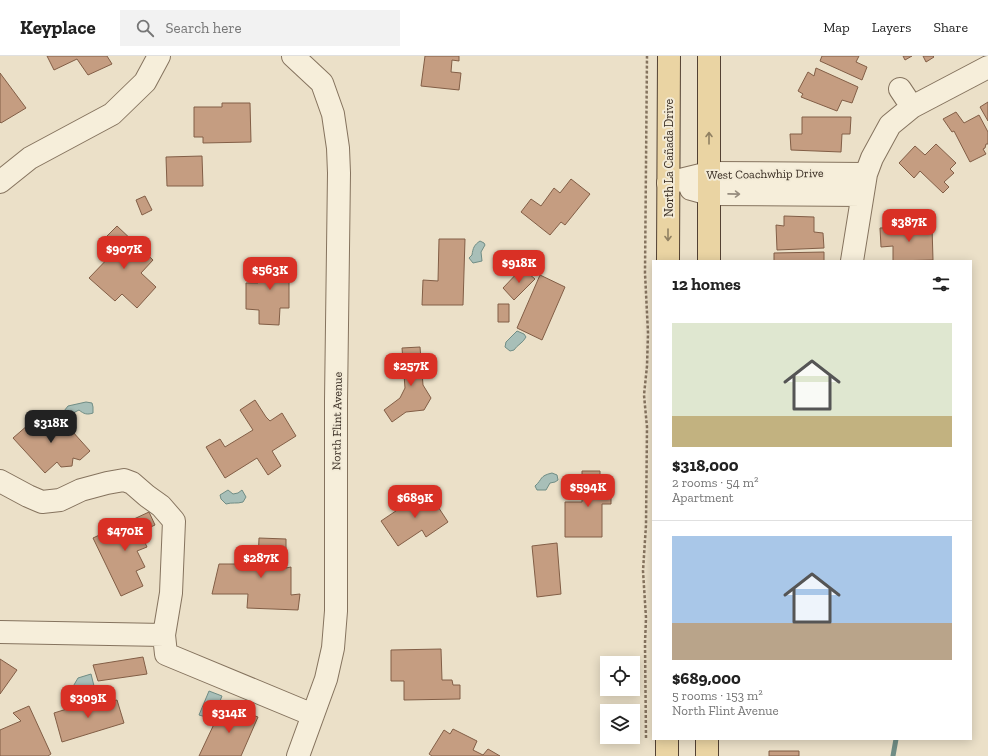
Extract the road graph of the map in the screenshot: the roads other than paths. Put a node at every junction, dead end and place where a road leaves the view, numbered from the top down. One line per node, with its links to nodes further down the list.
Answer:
1 (159, 56): 9 (street)
2 (293, 56): 19 (street, North Flint Avenue)
3 (669, 56): 11 (main road, North La Cañada Drive)
4 (709, 56): 10 (main road, one-way to 4)
5 (988, 67): 7 (street)
6 (900, 89): 7 (street)
7 (912, 107): 8 (street)
8 (866, 174): 10 (street, West Coachwhip Drive); 12 (street)
9 (0, 182)
10 (709, 183): 11 (street, West Coachwhip Drive); 12 (street, West Coachwhip Drive, one-way to 12); 14 (main road)
11 (668, 184): 13 (main road, North La Cañada Drive, one-way to 13)
12 (862, 195): 15 (street)
13 (668, 260)
14 (708, 260)
15 (852, 260)
16 (0, 481): 18 (street)
17 (0, 632): 18 (street)
18 (164, 635): 19 (street)
19 (313, 715): 22 (street, North Flint Avenue)
20 (656, 740): 23 (main road)
21 (708, 740): 24 (main road)
22 (298, 756)
23 (667, 756)
24 (707, 756)

